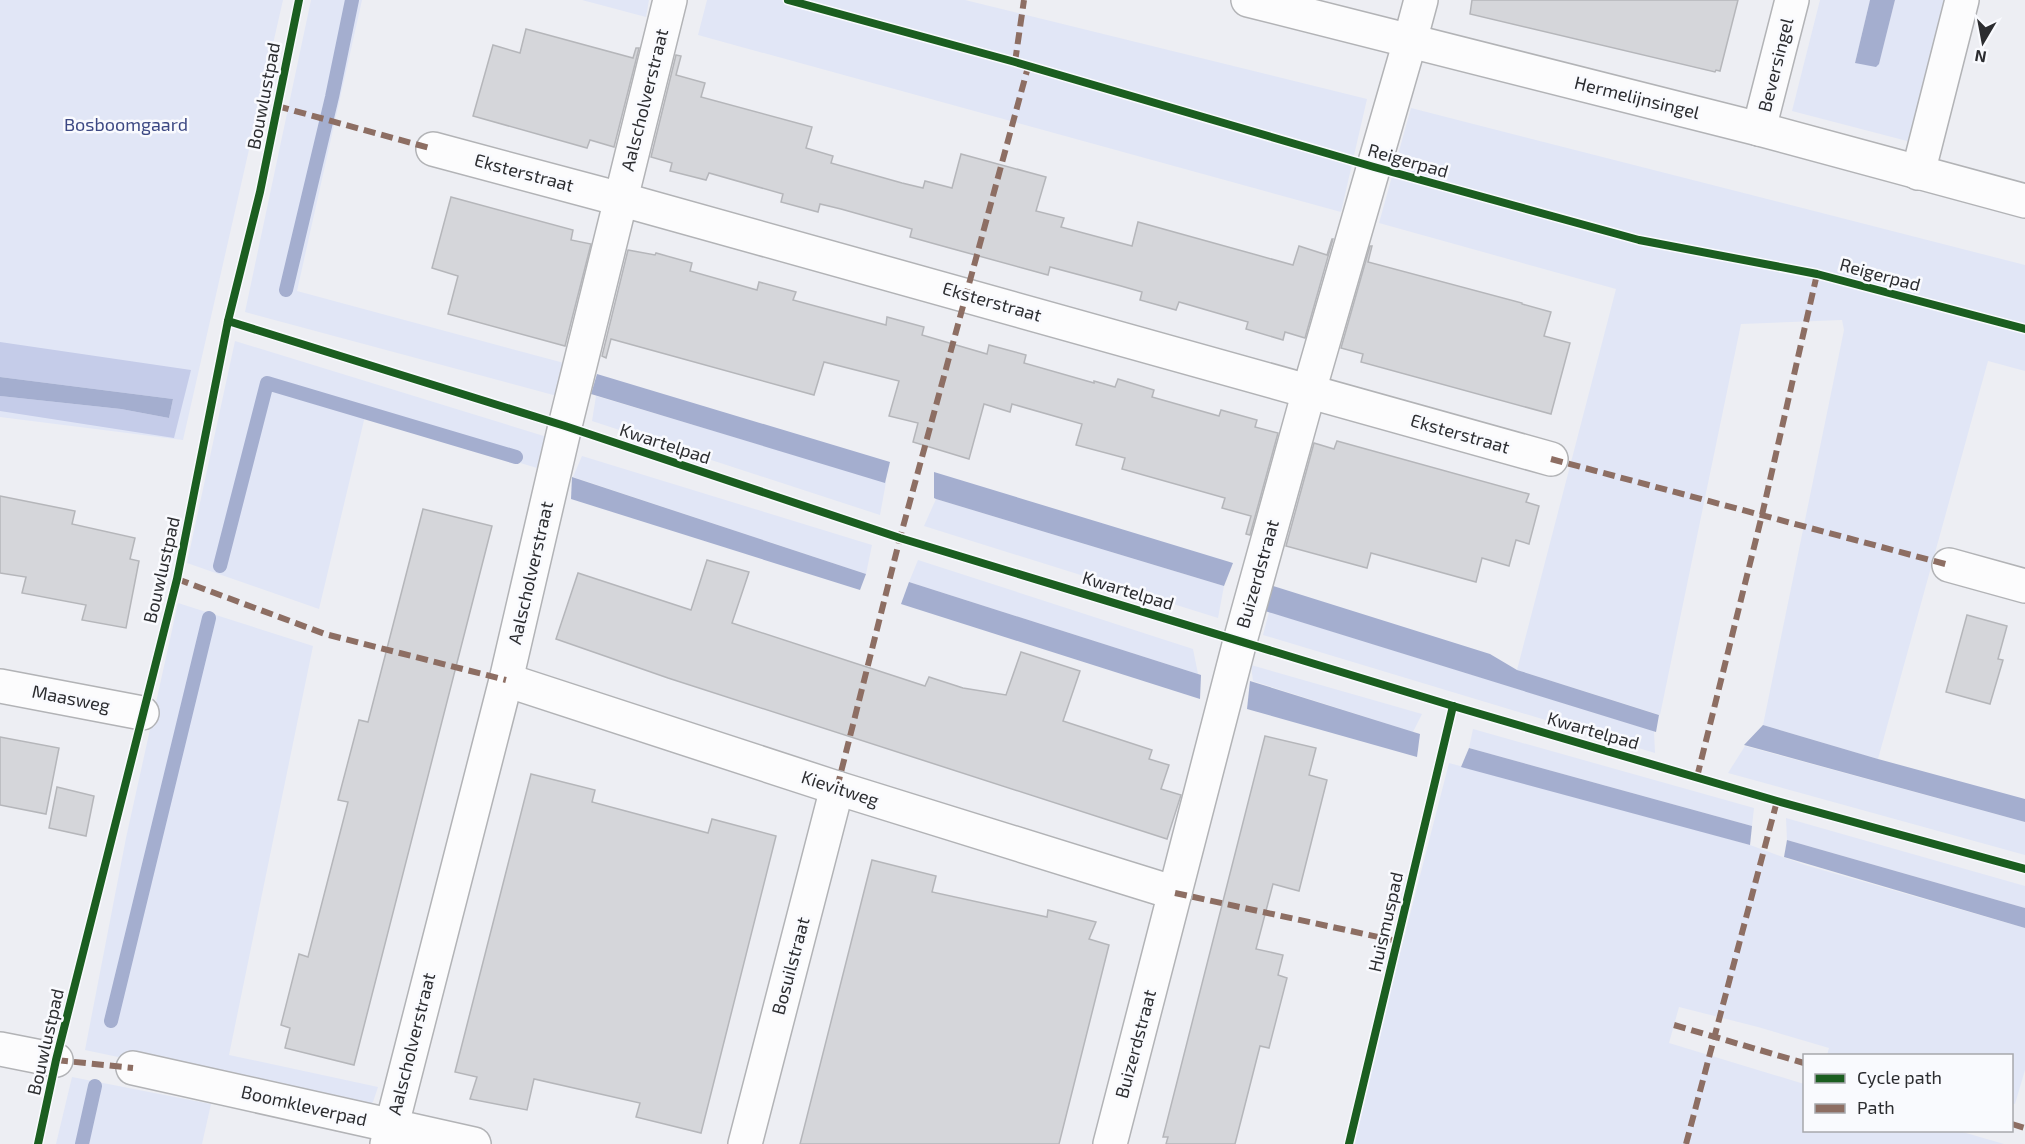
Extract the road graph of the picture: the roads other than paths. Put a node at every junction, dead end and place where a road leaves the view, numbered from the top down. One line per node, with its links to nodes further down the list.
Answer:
1 (670, 0): 10 (street, Aalscholverstraat)
2 (1248, 0): 6 (street, Hermelijnsingel)
3 (1421, 0): 6 (street, Buizerdstraat)
4 (1792, 0): 7 (street, Beversingel)
5 (1962, 0): 9 (street)
6 (1410, 41): 7 (street, Hermelijnsingel); 12 (street, Buizerdstraat)
7 (1759, 129): 9 (street, Hermelijnsingel)
8 (433, 149): 10 (street, Eksterstraat)
9 (1918, 173): 11 (street, Hermelijnsingel)
10 (620, 199): 12 (street, Eksterstraat); 16 (street, Aalscholverstraat)
11 (2025, 201)
12 (1309, 391): 13 (street, Eksterstraat); 20 (street, Buizerdstraat)
13 (1551, 459)
14 (1949, 565): 15 (street)
15 (2025, 586)
16 (507, 680): 19 (street, Kievitweg); 24 (street, Aalscholverstraat)
17 (0, 686): 18 (street, Maasweg)
18 (142, 713)
19 (837, 788): 20 (street, Kievitweg); 26 (street, Bosuilstraat)
20 (1175, 893): 27 (street, Buizerdstraat)
21 (0, 1050): 22 (street)
22 (56, 1060)
23 (133, 1068): 24 (street, Boomkleverpad)
24 (389, 1135): 25 (street, Boomkleverpad)
25 (474, 1144)
26 (745, 1144)
27 (1110, 1144)

